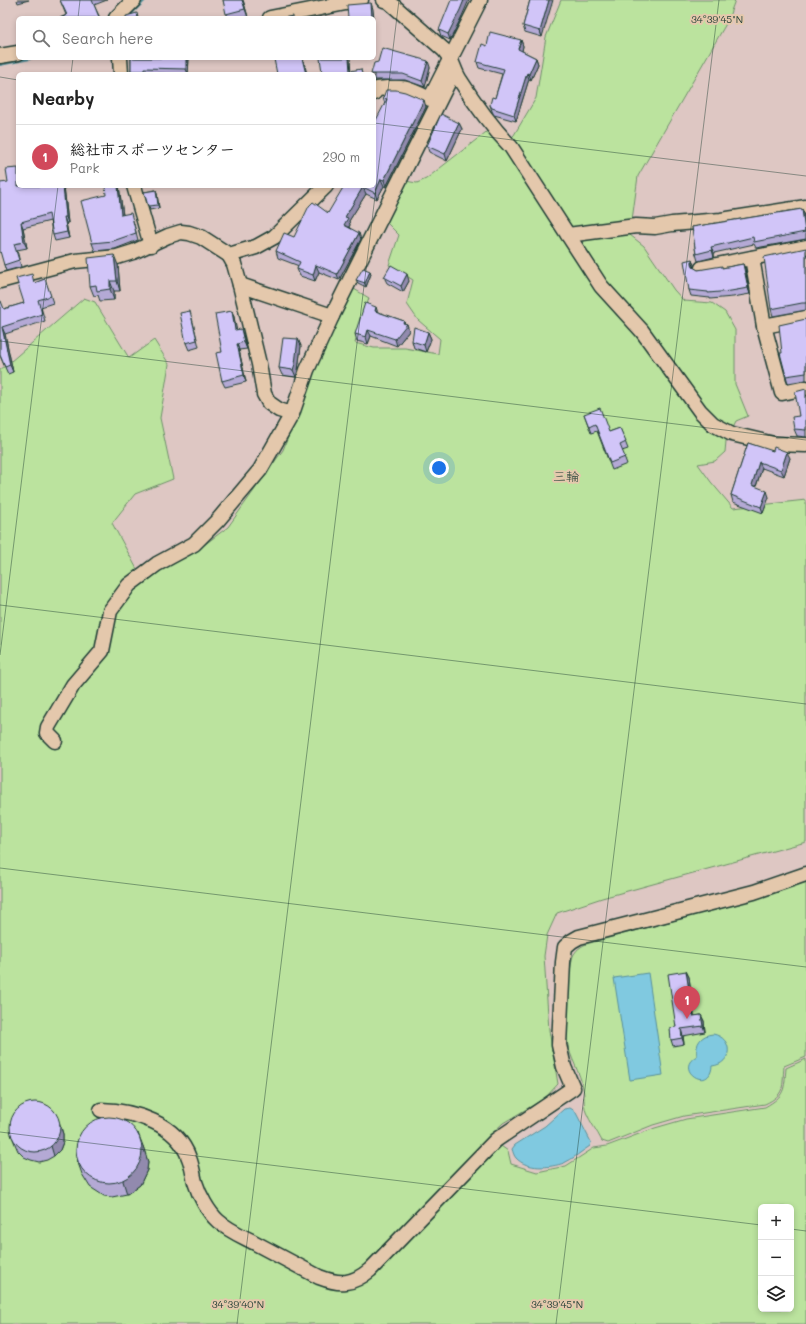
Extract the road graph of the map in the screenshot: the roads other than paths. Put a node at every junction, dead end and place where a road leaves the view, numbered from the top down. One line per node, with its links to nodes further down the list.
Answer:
1 (134, 0): 5 (street)
2 (361, 0): 6 (street)
3 (384, 0): 9 (street)
4 (480, 0): 9 (street)
5 (118, 16)
6 (280, 16)
7 (16, 54): 8 (street)
8 (0, 56)
9 (451, 58): 12 (street); 16 (street); 24 (street)
10 (120, 60): 11 (street)
11 (121, 72)
12 (376, 90)
13 (135, 188): 17 (street)
14 (324, 188): 19 (street)
15 (806, 207): 16 (street)
16 (568, 235): 31 (street)
17 (151, 245): 19 (street); 22 (street)
18 (806, 248): 20 (street)
19 (229, 255): 23 (street)
20 (752, 258): 21 (street); 26 (street)
21 (702, 268)
22 (0, 281)
23 (240, 285): 24 (street); 28 (street)
24 (332, 316): 29 (street)
25 (806, 318): 26 (street)
26 (764, 326): 27 (street)
27 (806, 388)
28 (269, 403): 29 (street); 30 (street)
29 (292, 414): 30 (street)
30 (279, 438): 32 (street)
31 (806, 445)
32 (55, 741)
33 (806, 874): 34 (street)
34 (101, 1110)

